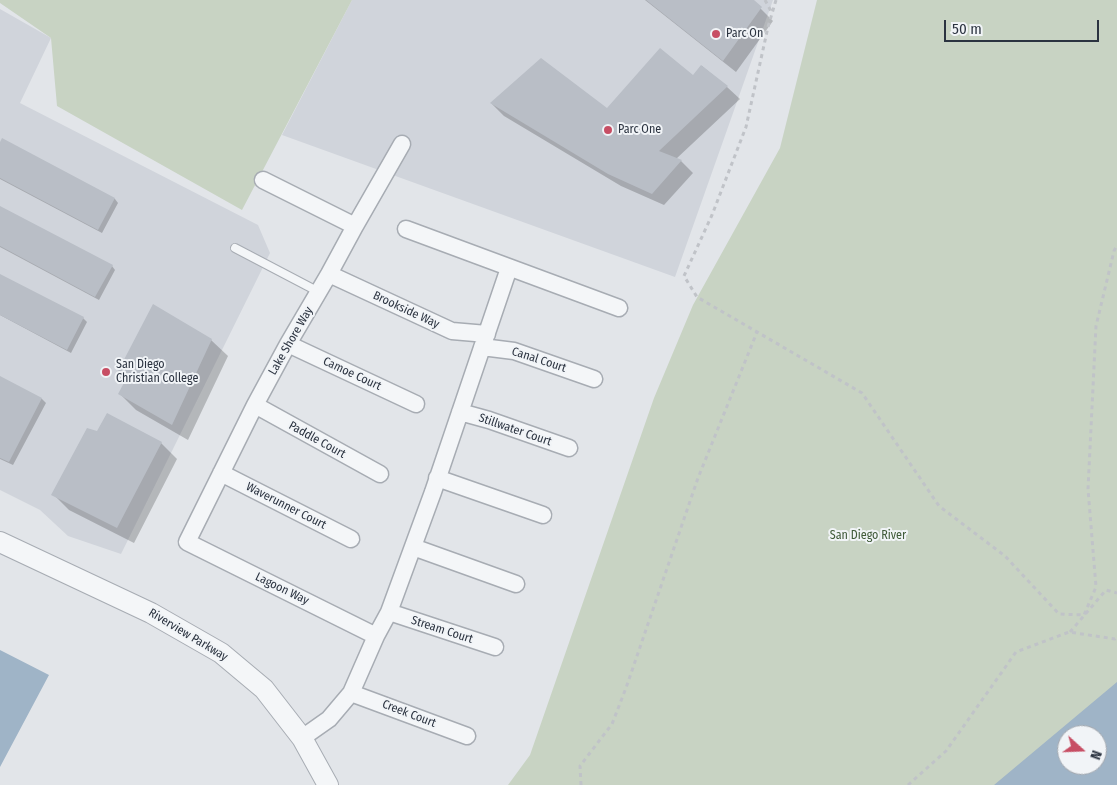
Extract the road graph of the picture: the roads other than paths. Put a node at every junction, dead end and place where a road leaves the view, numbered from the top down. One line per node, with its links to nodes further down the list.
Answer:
1 (402, 144): 3 (street, Lake Shore Way)
2 (263, 180): 3 (street)
3 (355, 226): 7 (street, Lake Shore Way)
4 (406, 229): 6 (street)
5 (235, 248): 8 (lane)
6 (509, 268): 9 (street); 10 (street)
7 (329, 274): 8 (street, Lake Shore Way); 10 (street, Brookside Way)
8 (319, 292): 11 (street, Lake Shore Way)
9 (620, 308)
10 (484, 340): 12 (street, Canal Court); 15 (street)
11 (288, 344): 13 (street, Camoe Court); 14 (street, Lake Shore Way)
12 (594, 379)
13 (416, 404)
14 (255, 405): 17 (street, Lake Shore Way); 18 (street, Paddle Court)
15 (460, 412): 16 (street, Stillwater Court); 19 (street)
16 (569, 448)
17 (221, 473): 21 (street, Waverunner Court); 23 (street, Lake Shore Way)
18 (380, 474)
19 (437, 478): 20 (street); 24 (street)
20 (542, 515)
21 (351, 539)
22 (0, 542): 31 (street, Riverview Parkway)
23 (187, 542): 27 (street, Lagoon Way)
24 (413, 546): 25 (street); 26 (street)
25 (516, 584)
26 (388, 612): 27 (street); 28 (street, Stream Court)
27 (376, 636): 29 (street)
28 (495, 647)
29 (351, 692): 30 (street, Creek Court); 31 (street)
30 (467, 736)
31 (302, 738): 32 (street, Riverview Parkway)
32 (328, 785)

